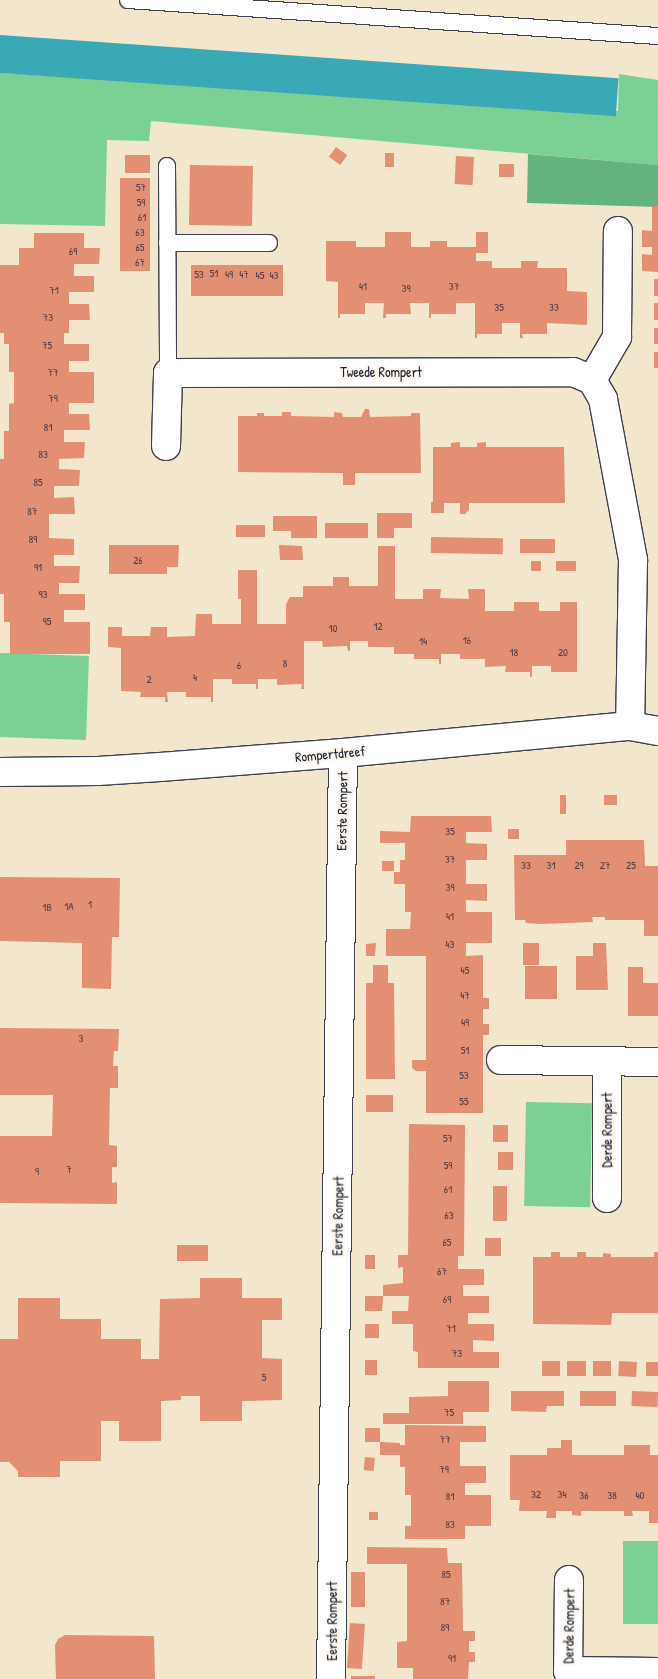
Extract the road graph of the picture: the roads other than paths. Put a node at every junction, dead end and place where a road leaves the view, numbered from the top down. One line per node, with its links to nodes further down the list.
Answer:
1 (128, 0): 2 (lane)
2 (658, 36)
3 (166, 166): 5 (lane)
4 (618, 231): 8 (street)
5 (167, 243): 6 (lane); 7 (lane)
6 (269, 243)
7 (168, 373): 8 (street, Tweede Rompert); 9 (street)
8 (592, 380): 10 (street)
9 (166, 446)
10 (630, 726): 11 (street, Rompertdreef); 12 (street, Rompertdreef)
11 (658, 731)
12 (343, 753): 13 (street, Rompertdreef); 20 (street, Eerste Rompert)
13 (0, 772)
14 (501, 1060): 15 (street)
15 (607, 1062): 16 (street); 17 (street, Derde Rompert)
16 (658, 1062)
17 (607, 1198)
18 (569, 1580): 19 (street, Derde Rompert)
19 (658, 1672)
20 (331, 1679)

